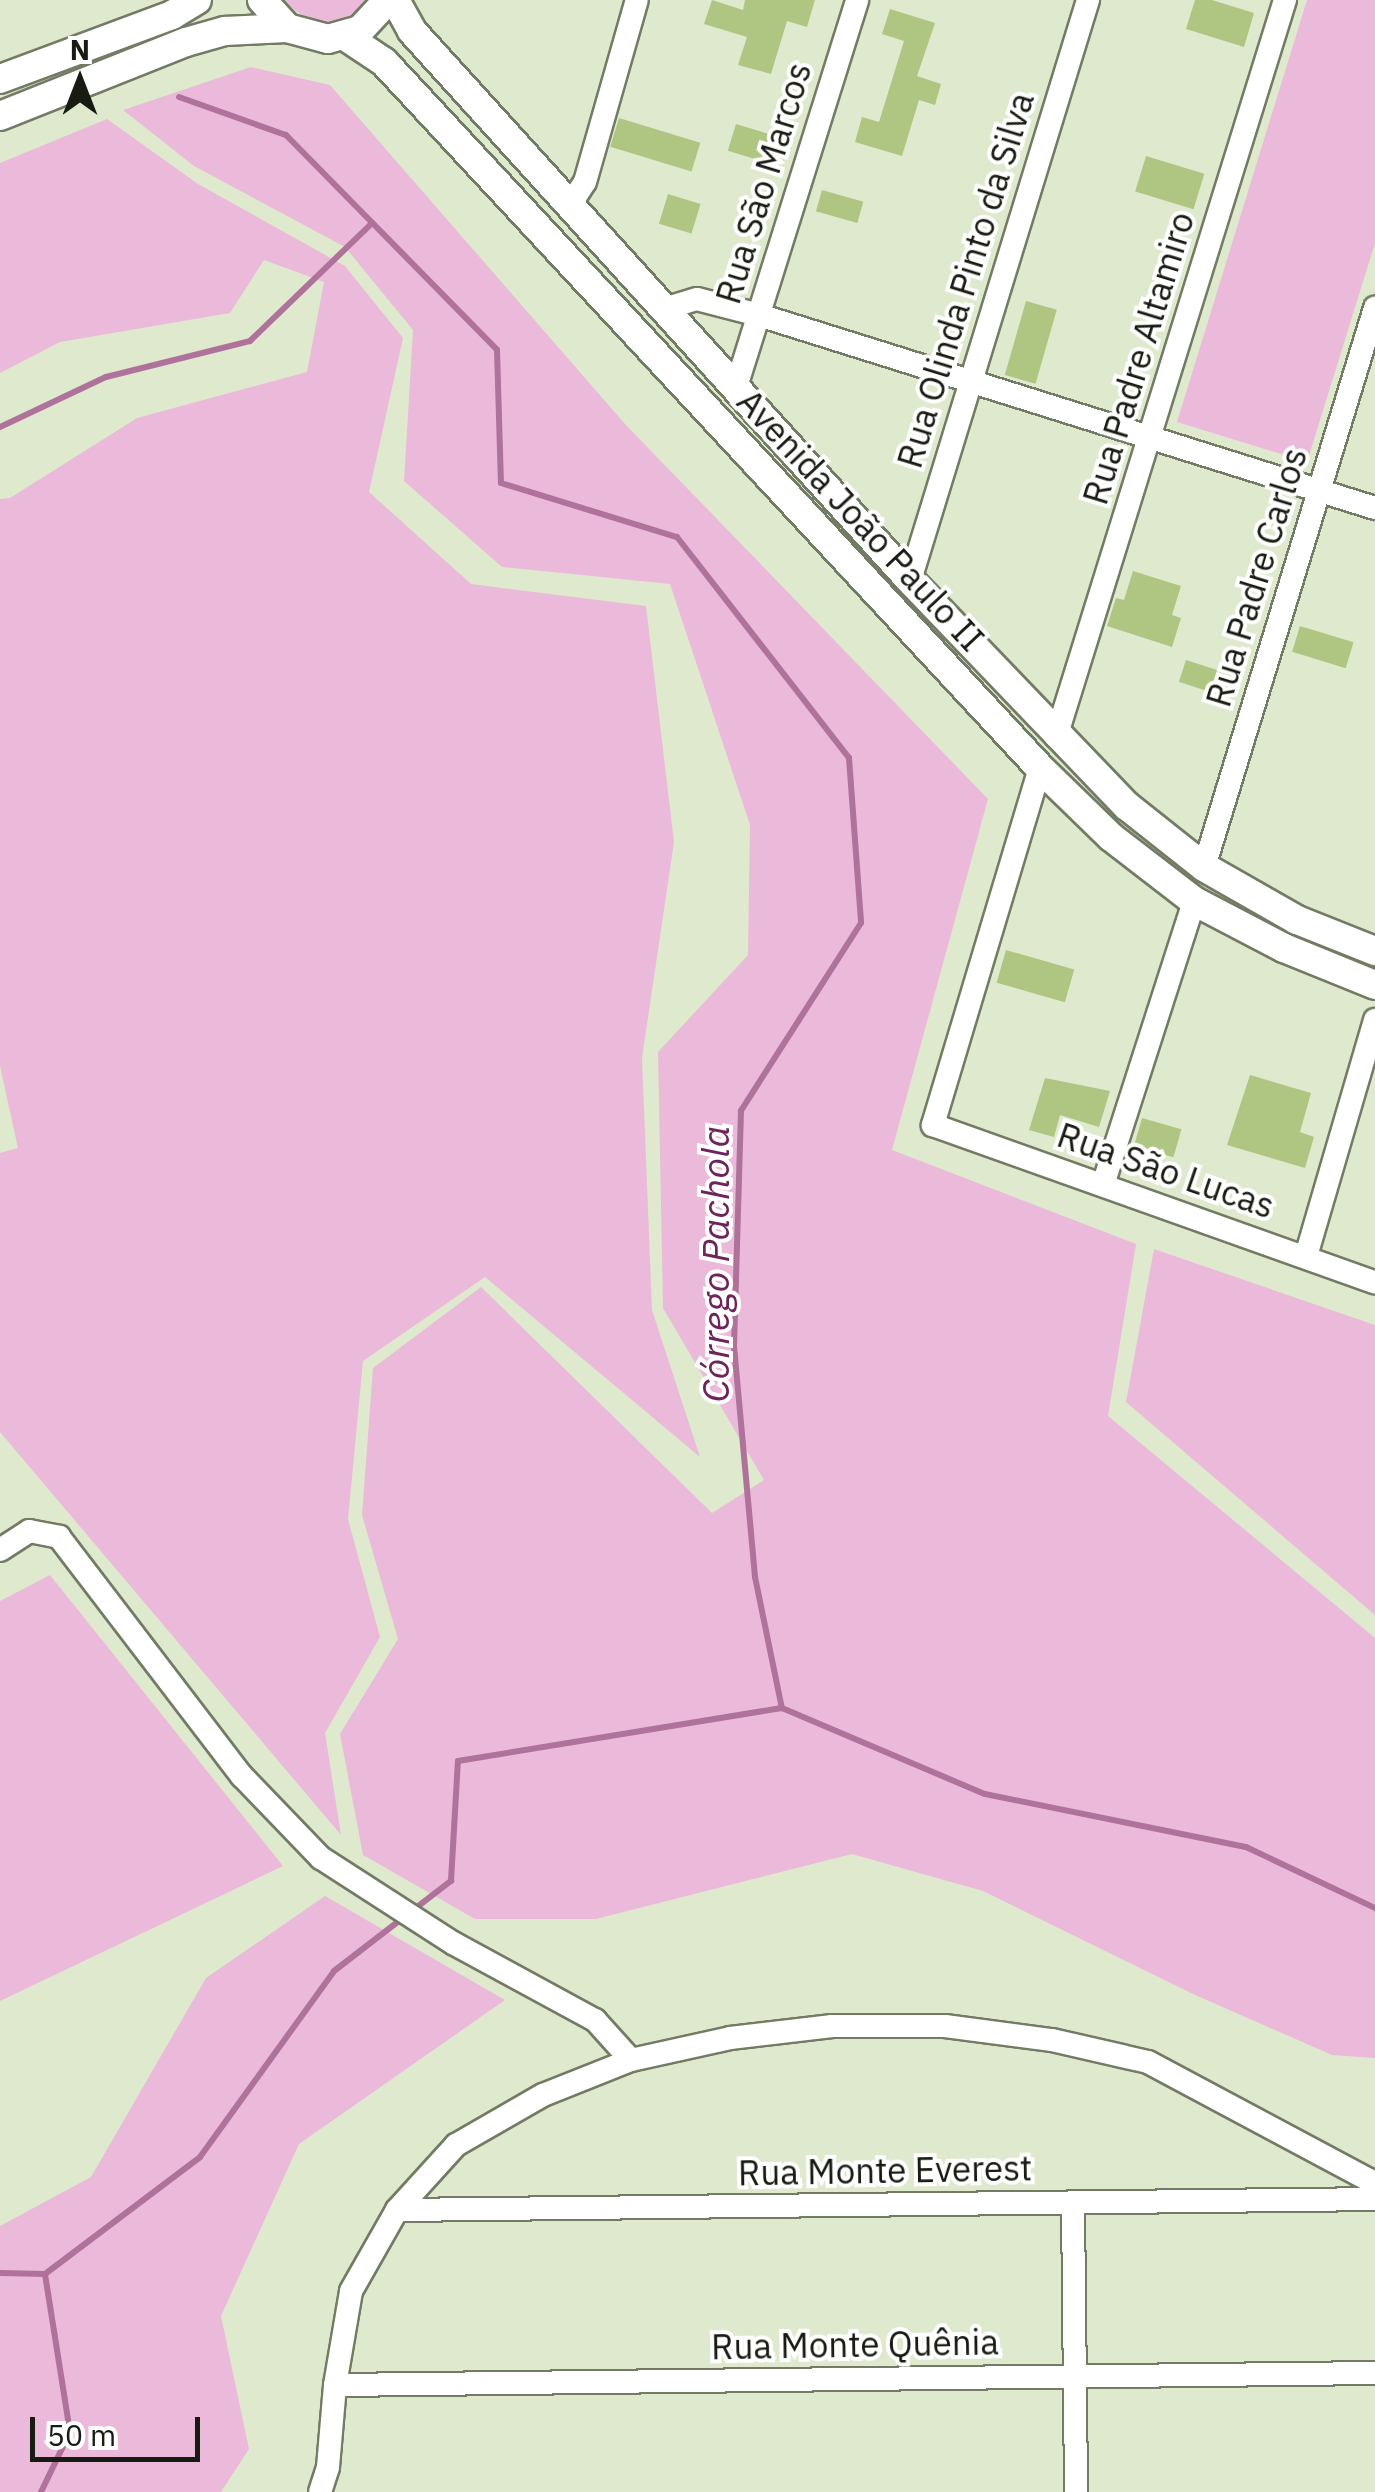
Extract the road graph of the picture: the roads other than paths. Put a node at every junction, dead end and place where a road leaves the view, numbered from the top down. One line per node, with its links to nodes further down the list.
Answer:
1 (197, 0): 10 (street)
2 (262, 0): 8 (street)
3 (391, 0): 9 (street); 12 (street, Avenida João Paulo II)
4 (638, 0): 12 (street)
5 (857, 0): 15 (street, Rua São Marcos)
6 (1088, 0): 17 (street, Rua Olinda Pinto da Silva)
7 (1285, 0): 19 (street, Rua Padre Altamiro)
8 (287, 28): 9 (street); 11 (street)
9 (344, 36): 16 (street, Avenida João Paulo II)
10 (0, 79)
11 (0, 116)
12 (570, 205): 14 (street, Avenida João Paulo II)
13 (1375, 308): 20 (street, Rua Padre Carlos)
14 (664, 309): 15 (street); 16 (street); 18 (street, Avenida João Paulo II)
15 (759, 315): 17 (street); 18 (street, Rua São Marcos)
16 (637, 334): 24 (street, Avenida João Paulo II)
17 (969, 380): 19 (street); 22 (street, Rua Olinda Pinto da Silva)
18 (736, 388): 22 (street, Avenida João Paulo II)
19 (1151, 438): 20 (street); 23 (street, Rua Padre Altamiro)
20 (1319, 490): 21 (street); 25 (street, Rua Padre Carlos)
21 (1375, 508)
22 (910, 580): 23 (street, Avenida João Paulo II)
23 (1056, 736): 24 (street); 25 (street, Avenida João Paulo II)
24 (1040, 768): 26 (street, Avenida João Paulo II); 30 (street, Rua São Lucas)
25 (1204, 867): 27 (street, Avenida João Paulo II)
26 (1194, 901): 28 (street, Avenida João Paulo II); 30 (street)
27 (1375, 951)
28 (1375, 985)
29 (1375, 1020): 31 (street)
30 (1104, 1185): 31 (street, Rua São Lucas)
31 (1306, 1256): 32 (street, Rua São Lucas)
32 (1375, 1282)
33 (0, 1550): 34 (street)
34 (631, 2060): 35 (street); 38 (street)
35 (1375, 2190)
36 (1375, 2198): 37 (street, Rua Monte Everest)
37 (1073, 2203): 38 (street, Rua Monte Everest); 40 (street)
38 (397, 2210): 41 (street)
39 (1375, 2373): 40 (street, Rua Monte Quênia)
40 (1076, 2376): 41 (street, Rua Monte Quênia); 43 (street)
41 (335, 2385): 42 (street)
42 (320, 2492)
43 (1076, 2492)

